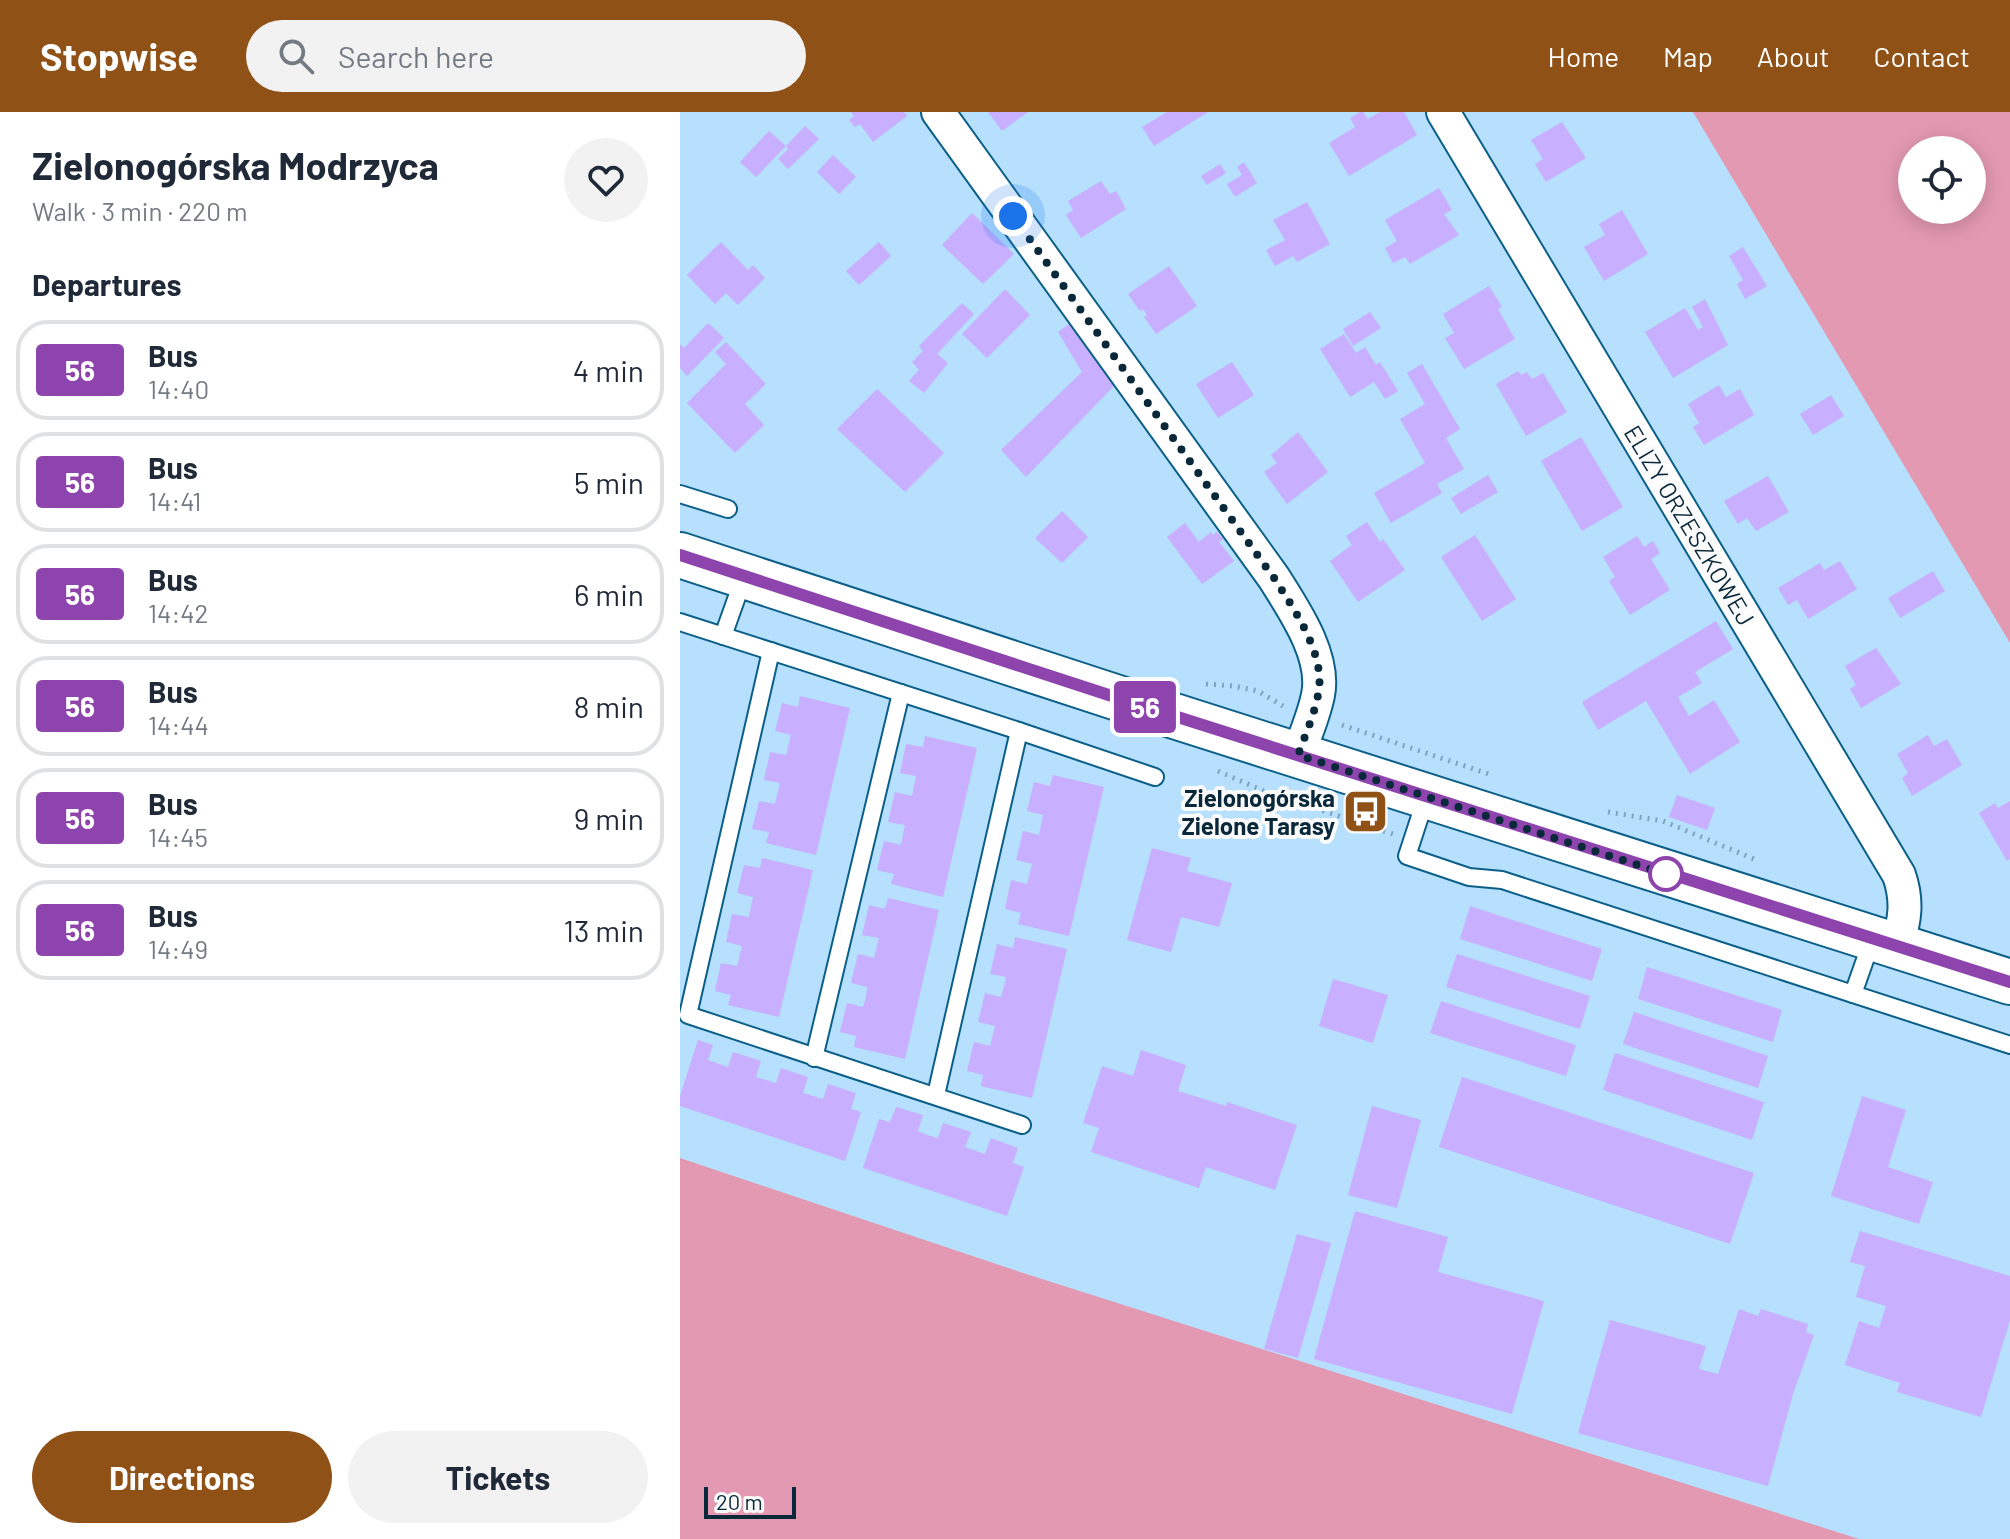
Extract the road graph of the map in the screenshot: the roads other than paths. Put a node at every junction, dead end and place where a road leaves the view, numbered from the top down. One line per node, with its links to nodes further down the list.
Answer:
1 (938, 112): 12 (street)
2 (1443, 112): 15 (street, ELIZY ORZESZKOWEJ)
3 (680, 494): 4 (lane)
4 (728, 509)
5 (680, 555): 6 (street)
6 (745, 575): 8 (lane); 12 (street)
7 (680, 622): 8 (lane)
8 (723, 636): 9 (lane)
9 (771, 651): 10 (lane); 19 (lane)
10 (901, 693): 11 (lane); 19 (lane)
11 (1019, 731): 13 (lane); 20 (lane)
12 (1298, 755): 14 (street)
13 (1155, 777)
14 (1427, 797): 15 (street); 17 (lane)
15 (1885, 942): 16 (street); 17 (lane)
16 (2010, 982)
17 (1853, 994): 18 (lane)
18 (2010, 1045)
19 (814, 1058): 20 (lane)
20 (936, 1095): 21 (lane)
21 (1022, 1125)

